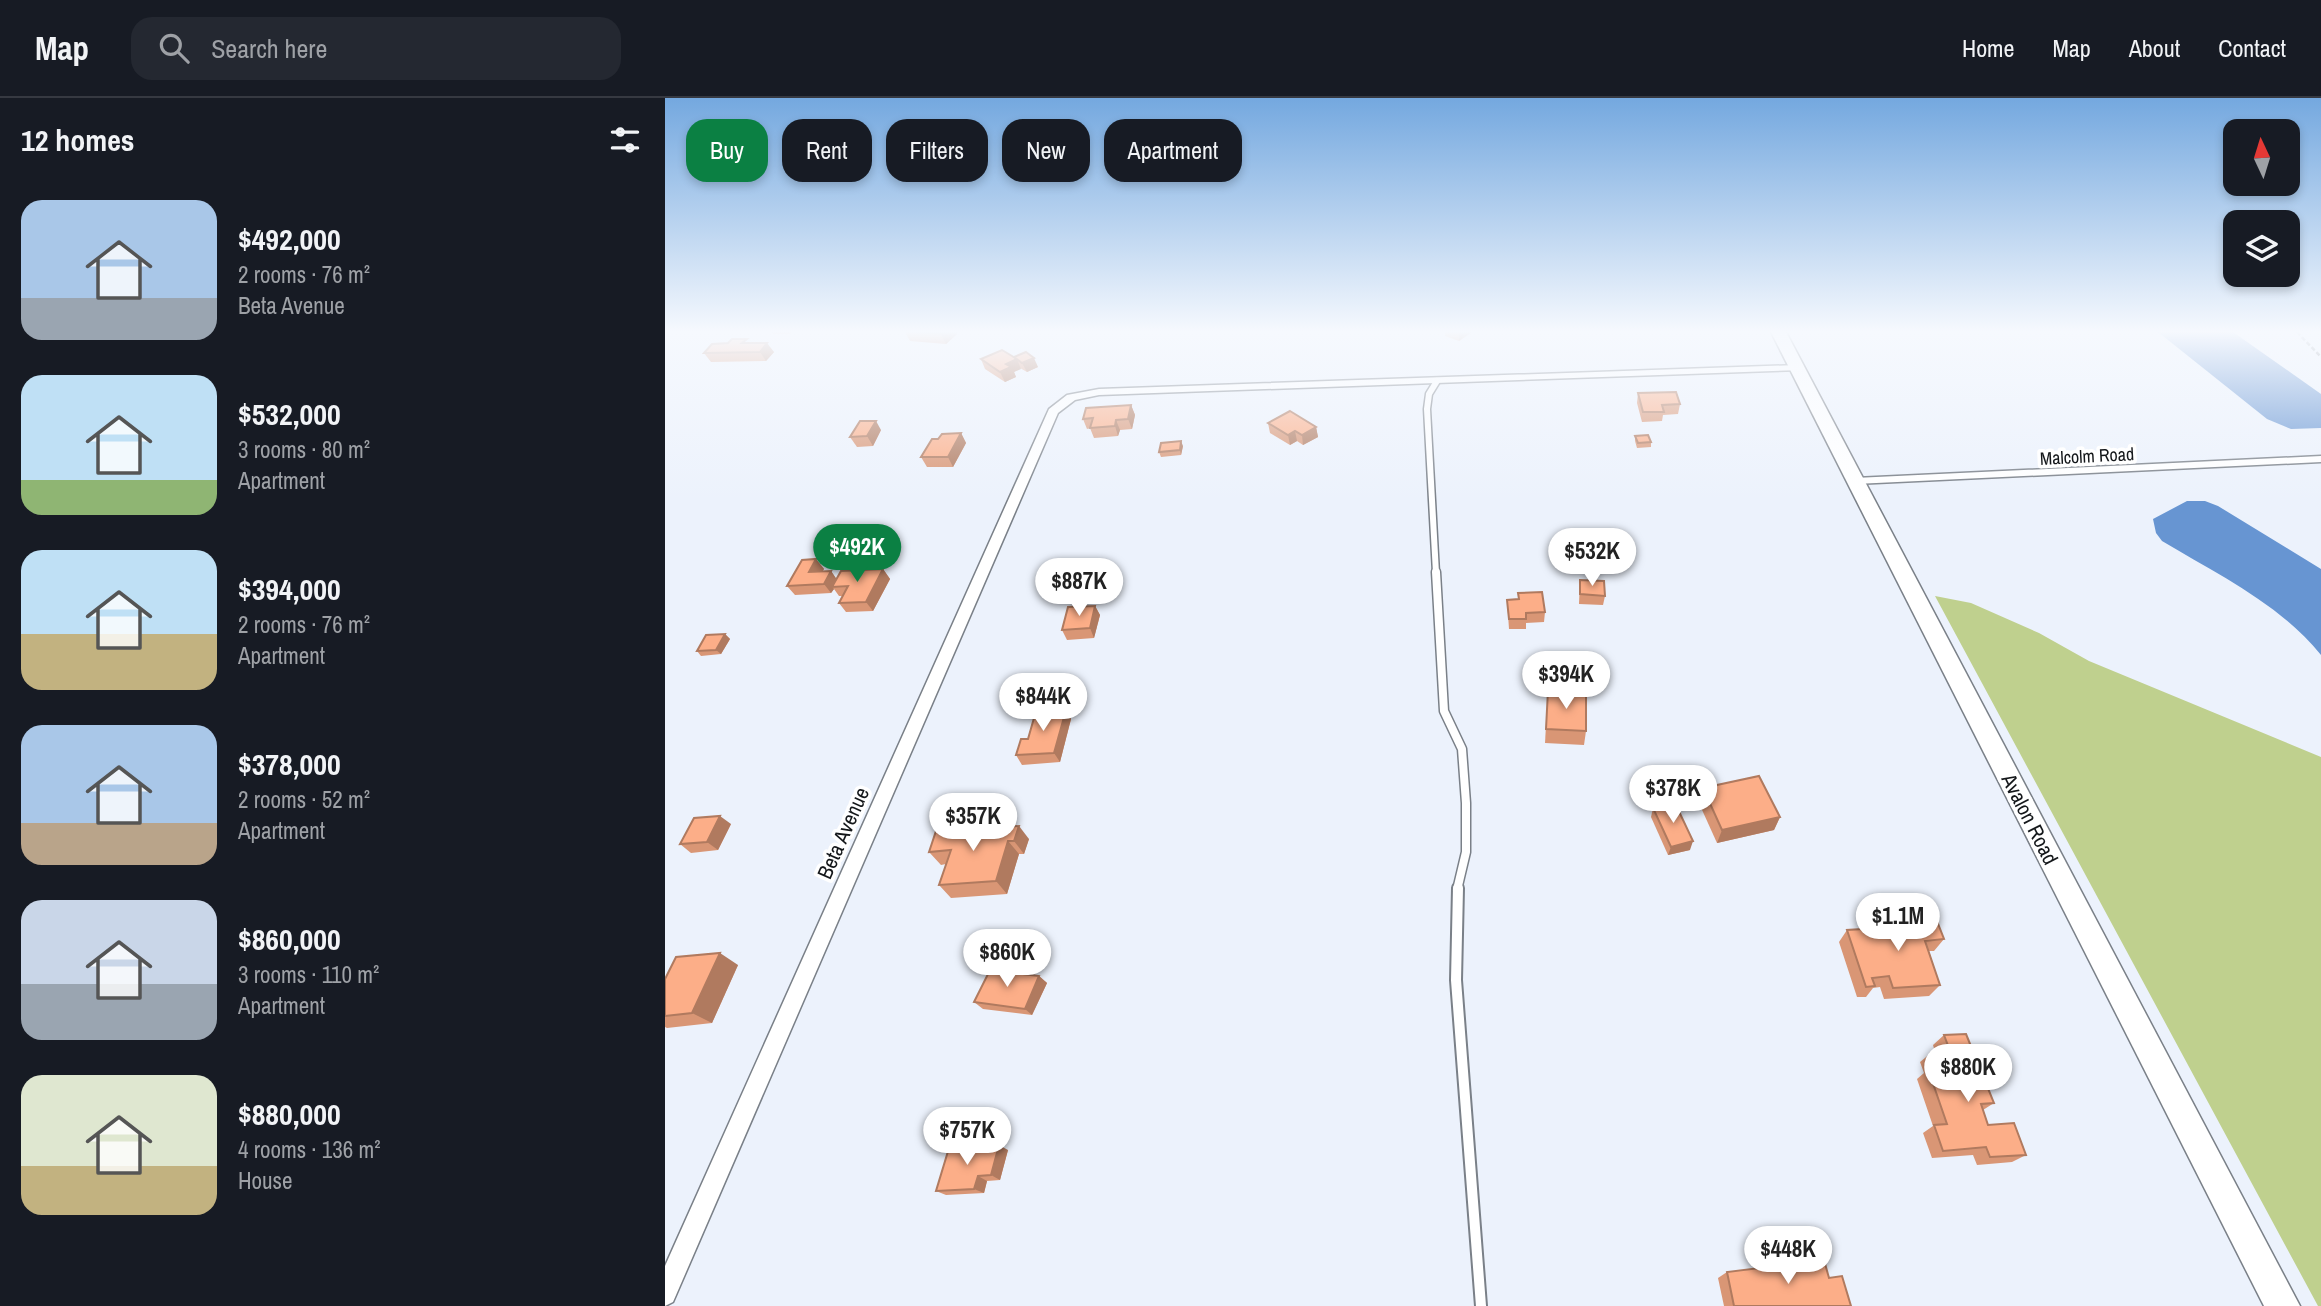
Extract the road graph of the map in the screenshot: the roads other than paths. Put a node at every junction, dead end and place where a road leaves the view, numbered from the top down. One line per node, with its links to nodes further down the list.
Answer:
1 (1210, 388): 6 (street, Beta Avenue)
2 (1432, 388): 7 (lane)
3 (1807, 388): 5 (main road, Avalon Road)
4 (2321, 459): 5 (lane, Malcolm Road)
5 (1855, 481): 8 (main road, Avalon Road)
6 (665, 1294)
7 (1481, 1306)
8 (2283, 1306)

